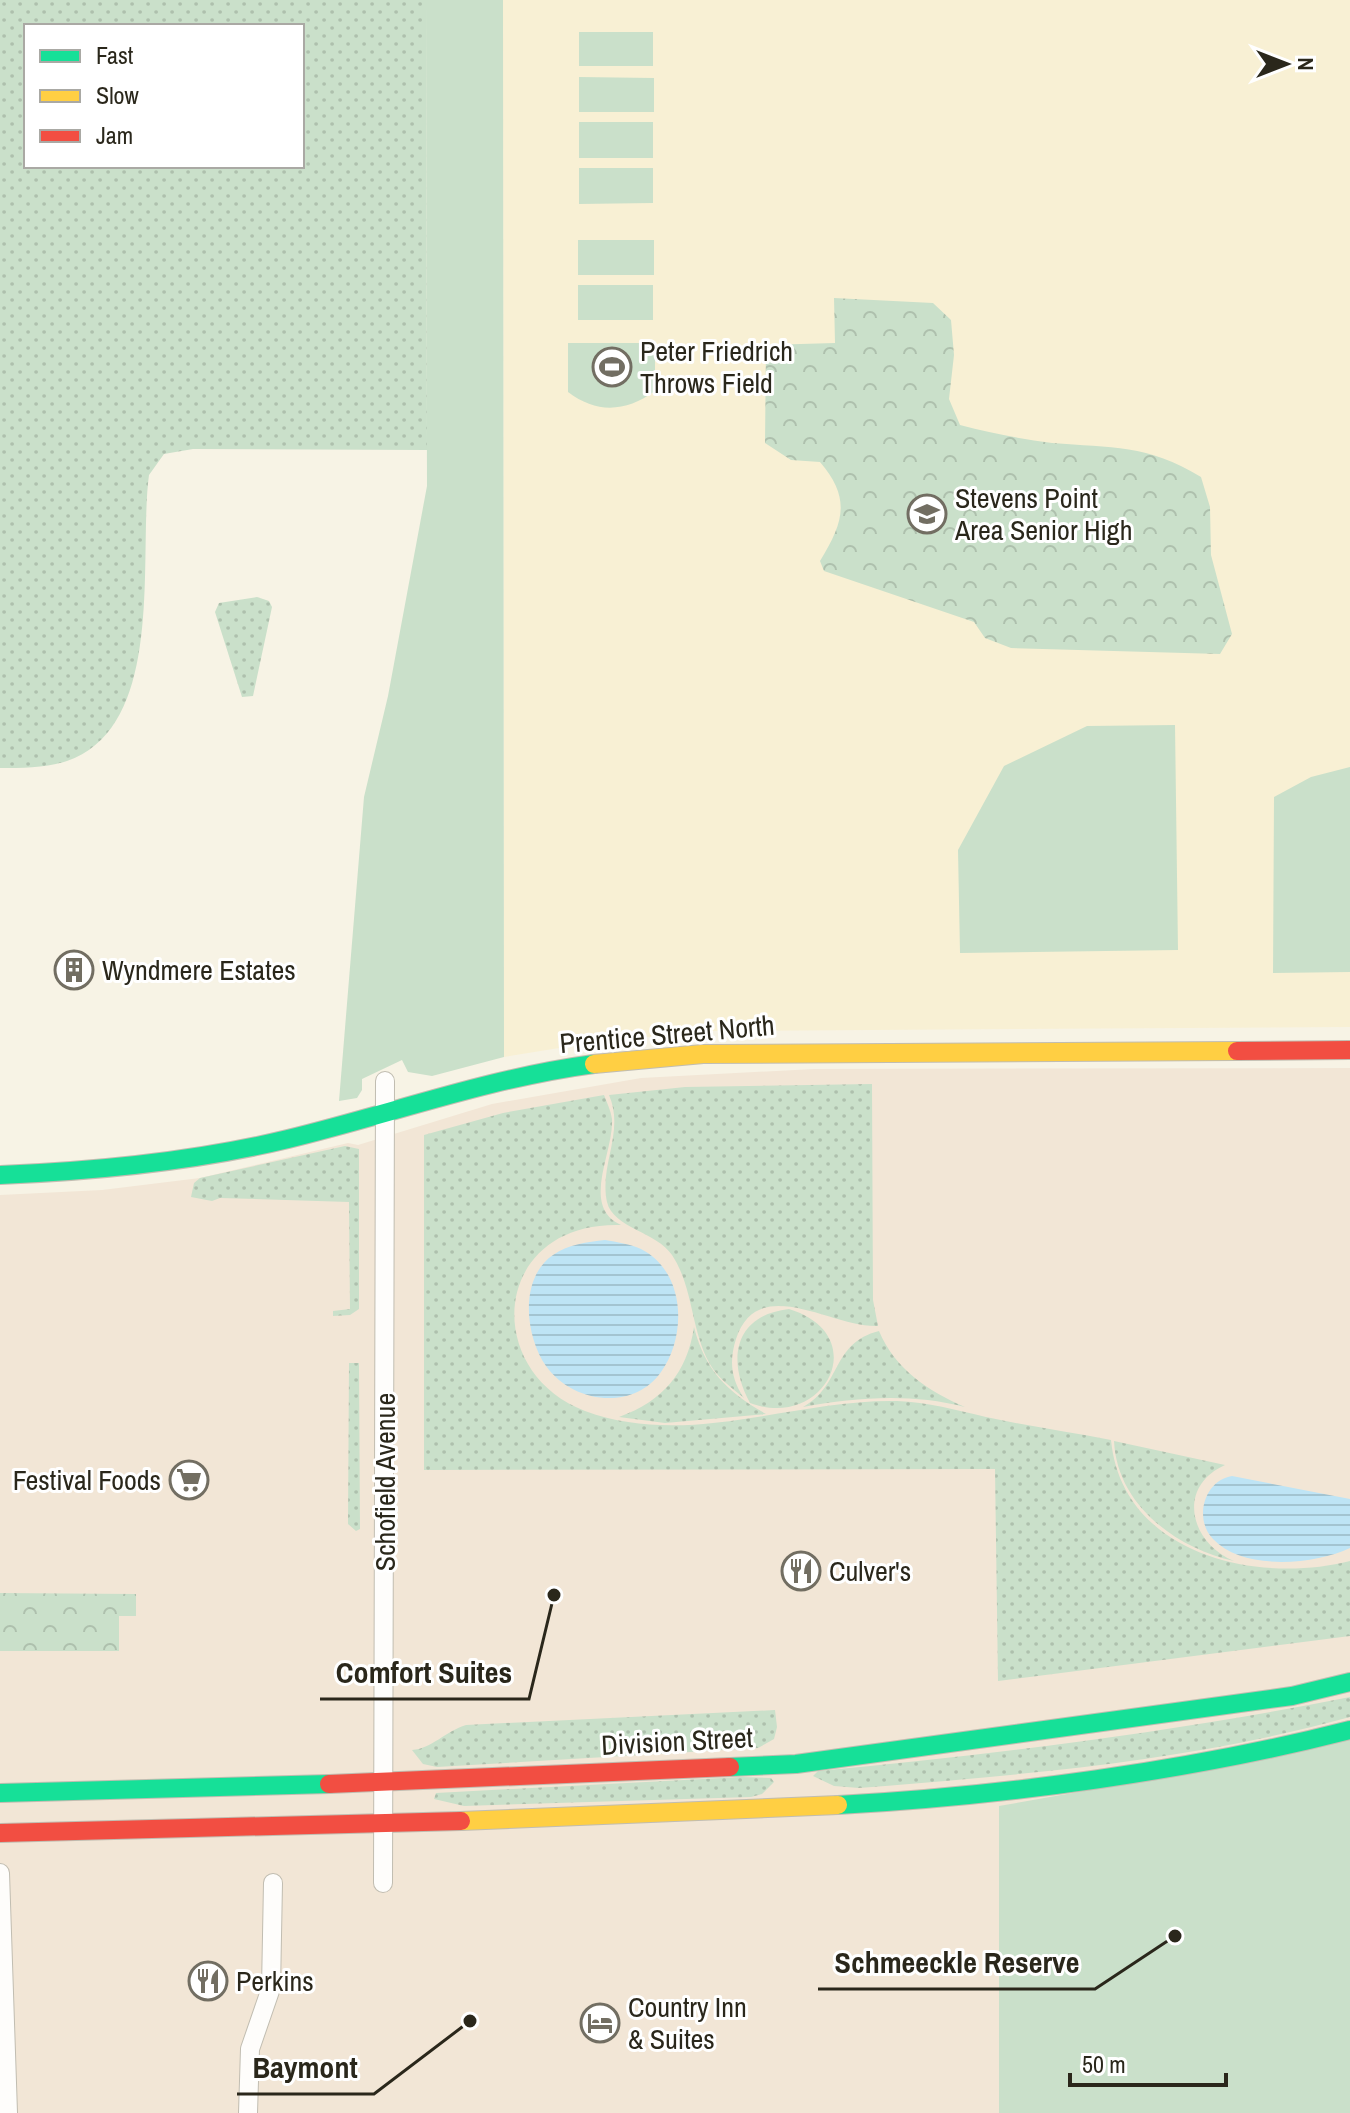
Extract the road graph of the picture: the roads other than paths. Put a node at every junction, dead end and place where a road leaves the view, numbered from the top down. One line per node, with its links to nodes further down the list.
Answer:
1 (1350, 1050): 3 (main road, Prentice Street North)
2 (385, 1081): 3 (street, Schofield Avenue)
3 (386, 1113): 4 (main road, Prentice Street North); 7 (street, Schofield Avenue)
4 (0, 1175)
5 (1350, 1682): 7 (main road, Division Street)
6 (1350, 1730): 9 (main road)
7 (385, 1782): 8 (main road, Division Street); 9 (street, Schofield Avenue)
8 (0, 1793)
9 (385, 1822): 10 (main road); 13 (street, Schofield Avenue)
10 (0, 1833)
11 (0, 1873): 14 (street)
12 (273, 1883): 15 (street)
13 (383, 1883)
14 (8, 2113)
15 (248, 2113)

